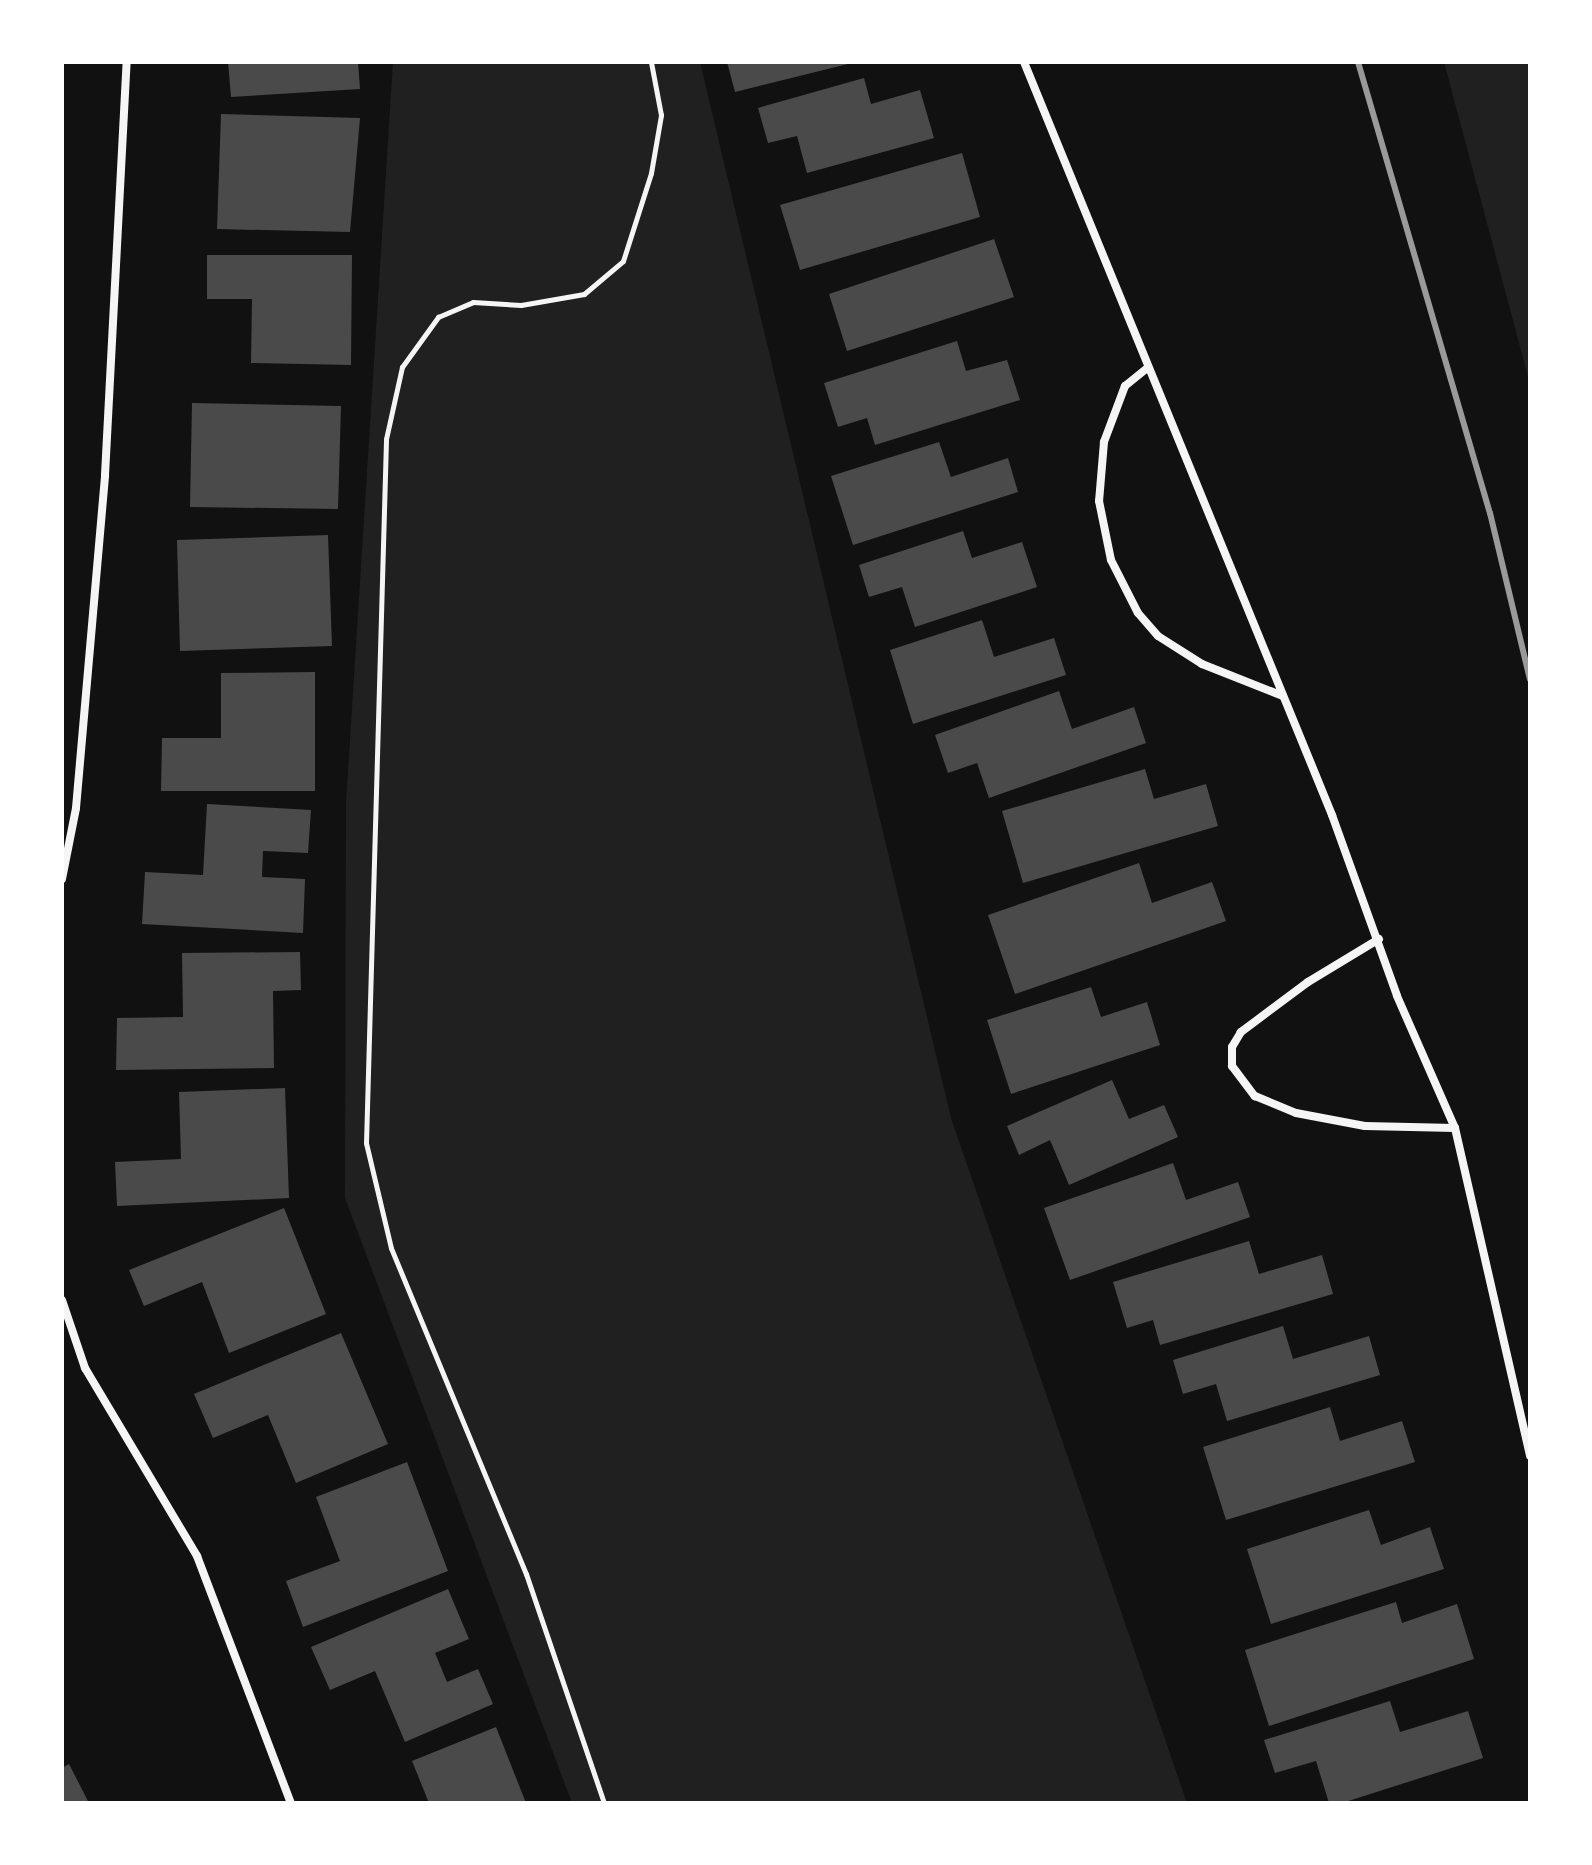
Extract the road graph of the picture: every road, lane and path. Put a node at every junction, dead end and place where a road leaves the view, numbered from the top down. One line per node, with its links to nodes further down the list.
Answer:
1 (127, 62): 6 (street)
2 (651, 62): 12 (path)
3 (1024, 62): 4 (street)
4 (1146, 369): 5 (street); 5 (street)
5 (1283, 696): 7 (street)
6 (62, 879)
7 (1379, 939): 8 (street); 8 (street)
8 (1455, 1128): 10 (street)
9 (62, 1300): 11 (street)
10 (1530, 1456)
11 (291, 1803)
12 (604, 1803)

